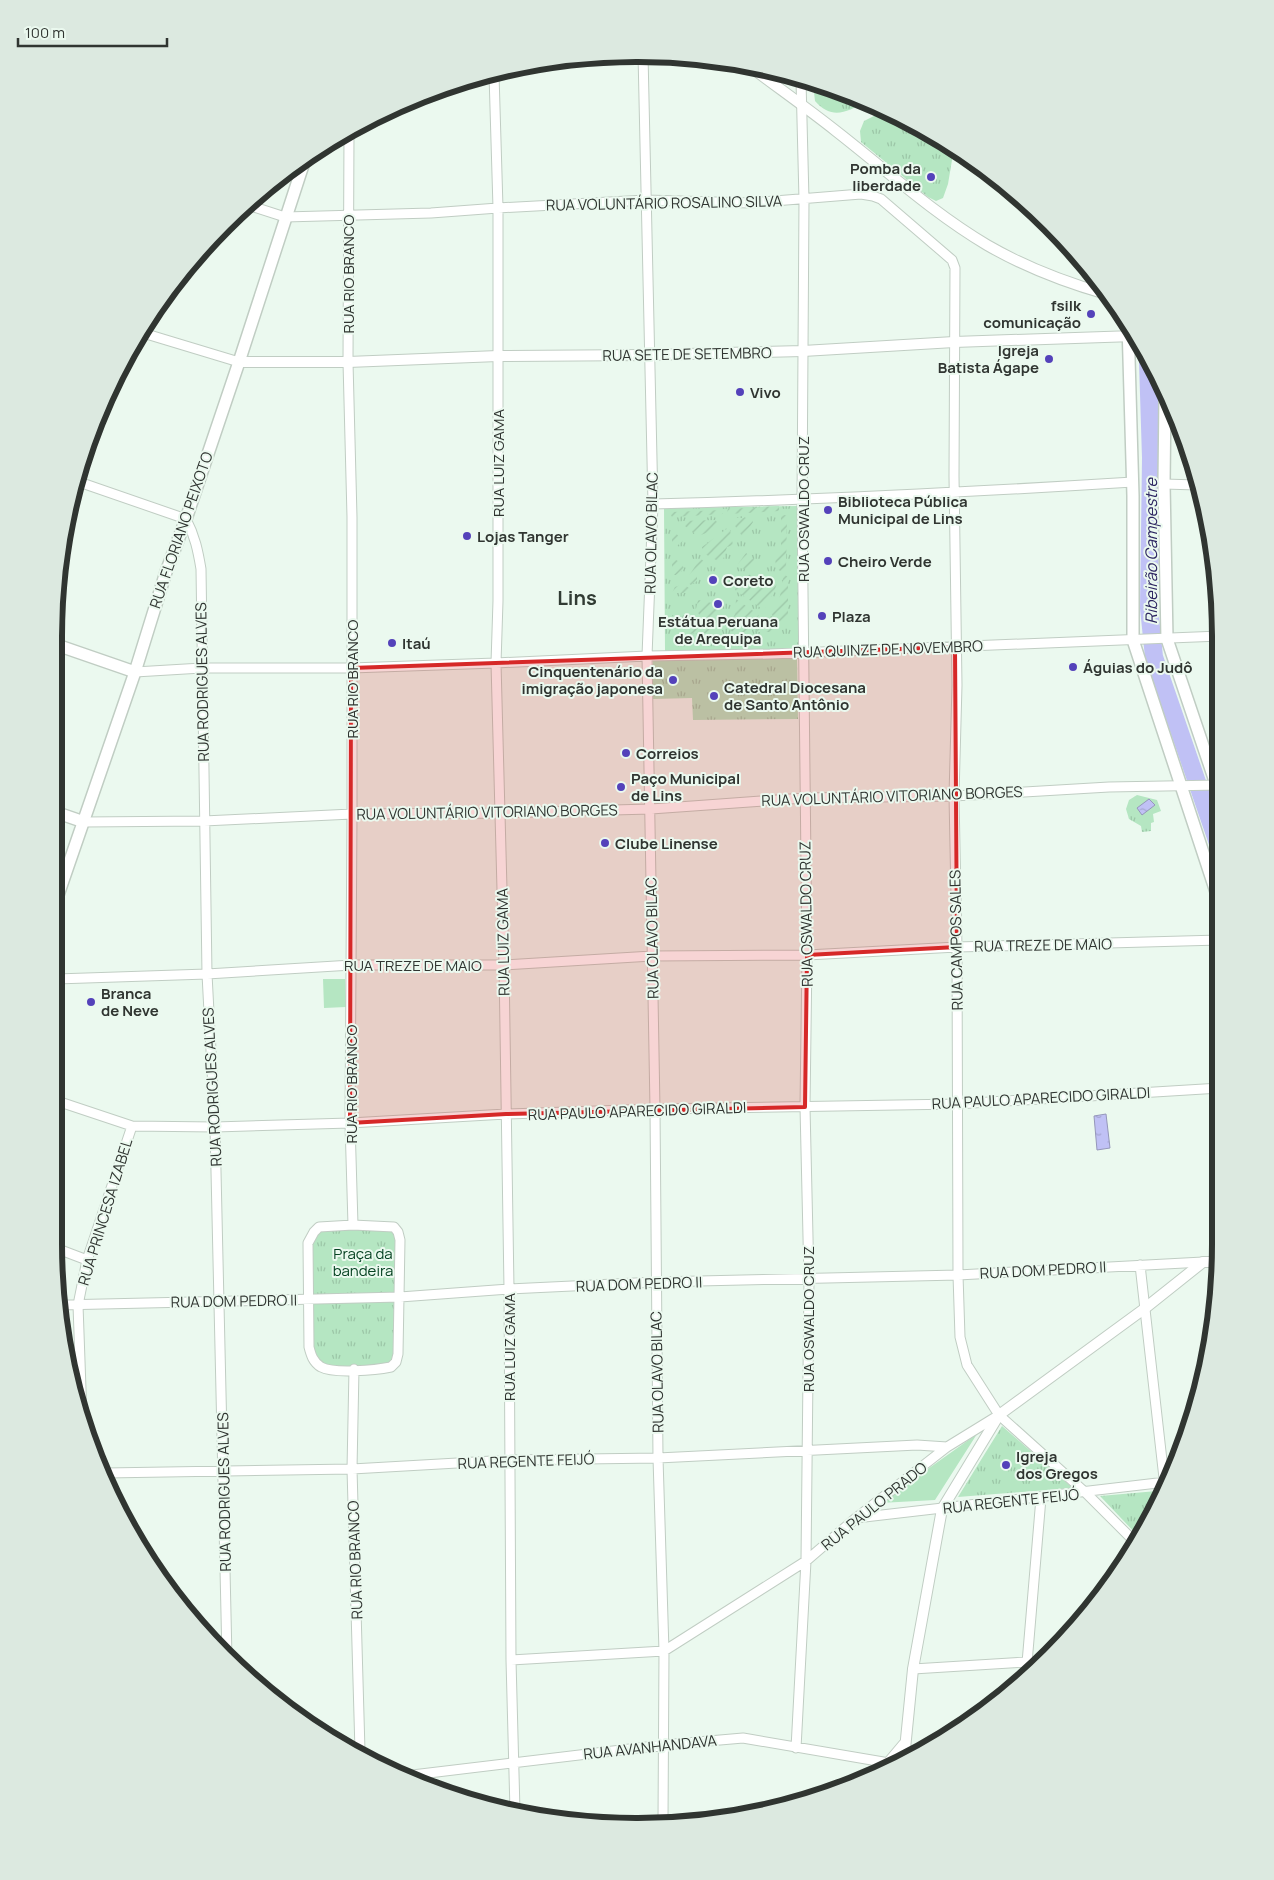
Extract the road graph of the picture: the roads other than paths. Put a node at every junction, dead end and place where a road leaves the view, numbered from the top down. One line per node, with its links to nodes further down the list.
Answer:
1 (643, 62): 8 (street, RUA OLAVO BILAC)
2 (765, 77): 5 (street)
3 (494, 81): 11 (street, RUA LUIZ GAMA)
4 (801, 87): 5 (street, RUA OSWALDO CRUZ)
5 (802, 105): 9 (street, RUA OSWALDO CRUZ); 15 (street)
6 (349, 140): 12 (street, RUA RIO BRANCO)
7 (300, 172): 13 (main road, RUA FLORIANO PEIXOTO)
8 (646, 200): 9 (street, RUA VOLUNTÁRIO ROSALINO SILVA); 11 (street, RUA VOLUNTÁRIO ROSALINO SILVA); 21 (street, RUA OLAVO BILAC)
9 (804, 200): 14 (street, RUA VOLUNTÁRIO ROSALINO SILVA); 20 (street, RUA OSWALDO CRUZ)
10 (255, 207): 13 (street, RUA VOLUNTÁRIO ROSALINO SILVA)
11 (498, 208): 12 (street, RUA VOLUNTÁRIO ROSALINO SILVA); 22 (street, RUA LUIZ GAMA)
12 (348, 216): 13 (street, RUA VOLUNTÁRIO ROSALINO SILVA); 24 (street, RUA RIO BRANCO)
13 (285, 217): 23 (main road, RUA FLORIANO PEIXOTO)
14 (954, 268): 18 (street, RUA CAMPOS SALES)
15 (1096, 291)
16 (149, 335): 23 (street)
17 (1127, 337): 18 (street, RUA SETE DE SETEMBRO)
18 (954, 342): 20 (street, RUA SETE DE SETEMBRO); 30 (street, RUA CAMPOS SALES)
19 (1131, 344): 26 (main road)
20 (804, 351): 21 (street, RUA SETE DE SETEMBRO); 31 (street, RUA OSWALDO CRUZ)
21 (649, 355): 22 (street, RUA SETE DE SETEMBRO); 32 (street, RUA OLAVO BILAC)
22 (498, 356): 24 (street, RUA SETE DE SETEMBRO); 41 (street, RUA LUIZ GAMA)
23 (239, 362): 24 (street, RUA SETE DE SETEMBRO); 33 (main road, RUA FLORIANO PEIXOTO)
24 (348, 362): 43 (street, RUA RIO BRANCO)
25 (1165, 410): 28 (main road)
26 (1133, 482): 30 (street); 36 (main road)
27 (83, 484): 33 (street)
28 (1164, 484): 29 (street); 35 (main road)
29 (1191, 484)
30 (954, 494): 31 (street); 38 (street, RUA CAMPOS SALES)
31 (802, 501): 32 (street); 39 (street, RUA OSWALDO CRUZ)
32 (653, 504): 40 (street, RUA OLAVO BILAC)
33 (186, 519): 42 (street, RUA RODRIGUES ALVES); 44 (main road, RUA FLORIANO PEIXOTO)
34 (1212, 636): 35 (street, RUA QUINZE DE NOVEMBRO)
35 (1164, 639): 36 (street, RUA QUINZE DE NOVEMBRO); 45 (main road)
36 (1137, 640): 38 (street, RUA QUINZE DE NOVEMBRO); 46 (main road)
37 (62, 647): 44 (main road)
38 (955, 647): 39 (street, RUA QUINZE DE NOVEMBRO); 48 (street, RUA CAMPOS SALES)
39 (805, 652): 40 (street, RUA QUINZE DE NOVEMBRO); 49 (street, RUA OSWALDO CRUZ)
40 (648, 656): 41 (street, RUA QUINZE DE NOVEMBRO); 50 (street, RUA OLAVO BILAC)
41 (496, 664): 43 (street, RUA QUINZE DE NOVEMBRO); 51 (street, RUA LUIZ GAMA)
42 (202, 668): 43 (street, RUA QUINZE DE NOVEMBRO); 44 (street, RUA QUINZE DE NOVEMBRO); 54 (street, RUA RODRIGUES ALVES)
43 (351, 668): 53 (street, RUA RIO BRANCO)
44 (135, 672): 55 (main road, RUA FLORIANO PEIXOTO)
45 (1212, 777)
46 (1186, 785): 47 (street, RUA VOLUNTÁRIO VITORIANO BORGES); 48 (street, RUA VOLUNTÁRIO VITORIANO BORGES); 56 (main road)
47 (1212, 788)
48 (954, 796): 49 (street, RUA VOLUNTÁRIO VITORIANO BORGES); 59 (street, RUA CAMPOS SALES)
49 (804, 798): 50 (street, RUA VOLUNTÁRIO VITORIANO BORGES); 60 (street, RUA OSWALDO CRUZ)
50 (650, 809): 51 (street, RUA VOLUNTÁRIO VITORIANO BORGES); 61 (street, RUA OLAVO BILAC)
51 (500, 813): 53 (street, RUA VOLUNTÁRIO VITORIANO BORGES); 63 (street, RUA LUIZ GAMA)
52 (62, 814): 55 (main road)
53 (352, 814): 54 (street, RUA VOLUNTÁRIO VITORIANO BORGES); 62 (street, RUA RIO BRANCO)
54 (204, 821): 55 (street, RUA VOLUNTÁRIO VITORIANO BORGES); 64 (street, RUA RODRIGUES ALVES)
55 (84, 822): 57 (main road, RUA FLORIANO PEIXOTO)
56 (1212, 876)
57 (62, 884)
58 (1212, 940): 59 (street, RUA TREZE DE MAIO)
59 (957, 947): 60 (street, RUA TREZE DE MAIO); 68 (street, RUA CAMPOS SALES)
60 (806, 955): 61 (street, RUA TREZE DE MAIO); 69 (street, RUA OSWALDO CRUZ)
61 (652, 956): 63 (street, RUA TREZE DE MAIO); 70 (street, RUA OLAVO BILAC)
62 (352, 965): 63 (street, RUA TREZE DE MAIO); 64 (street, RUA TREZE DE MAIO); 72 (street, RUA RIO BRANCO)
63 (504, 965): 71 (street, RUA LUIZ GAMA)
64 (207, 974): 65 (street, RUA TREZE DE MAIO); 74 (street, RUA RODRIGUES ALVES)
65 (62, 978)
66 (1212, 1088): 68 (street, RUA PAULO APARECIDO GIRALDI)
67 (62, 1103): 73 (street, RUA PAULO APARECIDO GIRALDI)
68 (957, 1104): 69 (street, RUA PAULO APARECIDO GIRALDI); 81 (street, RUA CAMPOS SALES)
69 (805, 1107): 70 (street, RUA PAULO APARECIDO GIRALDI); 82 (street, RUA OSWALDO CRUZ)
70 (655, 1110): 71 (street, RUA PAULO APARECIDO GIRALDI); 83 (street, RUA OLAVO BILAC)
71 (506, 1114): 72 (street, RUA PAULO APARECIDO GIRALDI); 84 (street, RUA LUIZ GAMA)
72 (350, 1123): 74 (street, RUA PAULO APARECIDO GIRALDI); 75 (street, RUA RIO BRANCO)
73 (132, 1126): 74 (street, RUA PAULO APARECIDO GIRALDI); 77 (street, RUA PRINCESA IZABEL)
74 (215, 1127): 87 (street, RUA RODRIGUES ALVES)
75 (353, 1225): 85 (street); 86 (street)
76 (62, 1251): 77 (street)
77 (87, 1260): 89 (street, RUA PRINCESA IZABEL)
78 (1203, 1262): 79 (street, RUA DOM PEDRO II); 80 (street, RUA DOM PEDRO II); 90 (street, RUA PAULO PRADO)
79 (1211, 1262)
80 (1140, 1265): 81 (street, RUA DOM PEDRO II); 90 (street)
81 (958, 1275): 82 (street, RUA DOM PEDRO II); 93 (street, RUA CAMPOS SALES)
82 (809, 1280): 83 (street, RUA DOM PEDRO II); 95 (street, RUA OSWALDO CRUZ)
83 (656, 1282): 84 (street, RUA DOM PEDRO II); 96 (street, RUA OLAVO BILAC)
84 (509, 1289): 85 (street, RUA DOM PEDRO II); 97 (street, RUA LUIZ GAMA)
85 (400, 1297): 86 (street, RUA DOM PEDRO II); 91 (street)
86 (309, 1300): 87 (street, RUA DOM PEDRO II); 91 (street)
87 (220, 1301): 89 (street, RUA DOM PEDRO II); 99 (street, RUA RODRIGUES ALVES)
88 (66, 1305): 89 (street, RUA DOM PEDRO II)
89 (78, 1305): 92 (street, RUA PRINCESA IZABEL)
90 (1144, 1309): 93 (street, RUA PAULO PRADO); 100 (street)
91 (354, 1369): 98 (street, RUA RIO BRANCO)
92 (81, 1387)
93 (999, 1415): 94 (street, RUA PAULO PRADO); 103 (street, RUA CAMPOS SALES); 105 (street)
94 (946, 1447): 95 (street, RUA REGENTE FEIJÓ); 106 (street, RUA PAULO PRADO)
95 (808, 1450): 96 (street, RUA REGENTE FEIJÓ); 108 (street, RUA OSWALDO CRUZ)
96 (658, 1458): 97 (street, RUA REGENTE FEIJÓ); 110 (street, RUA OLAVO BILAC)
97 (510, 1460): 98 (street, RUA REGENTE FEIJÓ); 111 (street, RUA LUIZ GAMA)
98 (352, 1469): 99 (street, RUA REGENTE FEIJÓ); 116 (street, RUA RIO BRANCO)
99 (223, 1472): 101 (street, RUA REGENTE FEIJÓ); 109 (street, RUA RODRIGUES ALVES)
100 (1164, 1472)
101 (111, 1474)
102 (1158, 1485): 103 (street, RUA REGENTE FEIJÓ)
103 (1086, 1492): 104 (street, RUA REGENTE FEIJÓ); 107 (street, RUA CAMPOS SALES)
104 (1041, 1498): 105 (street, RUA REGENTE FEIJÓ); 112 (street)
105 (942, 1509): 106 (street, RUA REGENTE FEIJÓ); 113 (street)
106 (856, 1518): 108 (street, RUA PAULO PRADO)
107 (1130, 1537)
108 (806, 1561): 110 (street, RUA PAULO PRADO); 117 (street, RUA OSWALDO CRUZ)
109 (227, 1645)
110 (664, 1651): 111 (street, RUA PAULO PRADO); 114 (street, RUA OLAVO BILAC)
111 (511, 1660): 120 (street, RUA LUIZ GAMA)
112 (1027, 1663): 113 (street)
113 (913, 1669): 115 (street)
114 (663, 1744): 117 (street, RUA AVANHANDAVA); 120 (street, RUA AVANHANDAVA); 124 (street, RUA OLAVO BILAC)
115 (904, 1744): 118 (street); 119 (street)
116 (360, 1746)
117 (796, 1748): 121 (street, RUA AVANHANDAVA)
118 (904, 1751)
119 (896, 1755)
120 (513, 1762): 122 (street, RUA AVANHANDAVA); 123 (street, RUA LUIZ GAMA)
121 (881, 1763)
122 (418, 1774)
123 (515, 1804)
124 (663, 1817)

